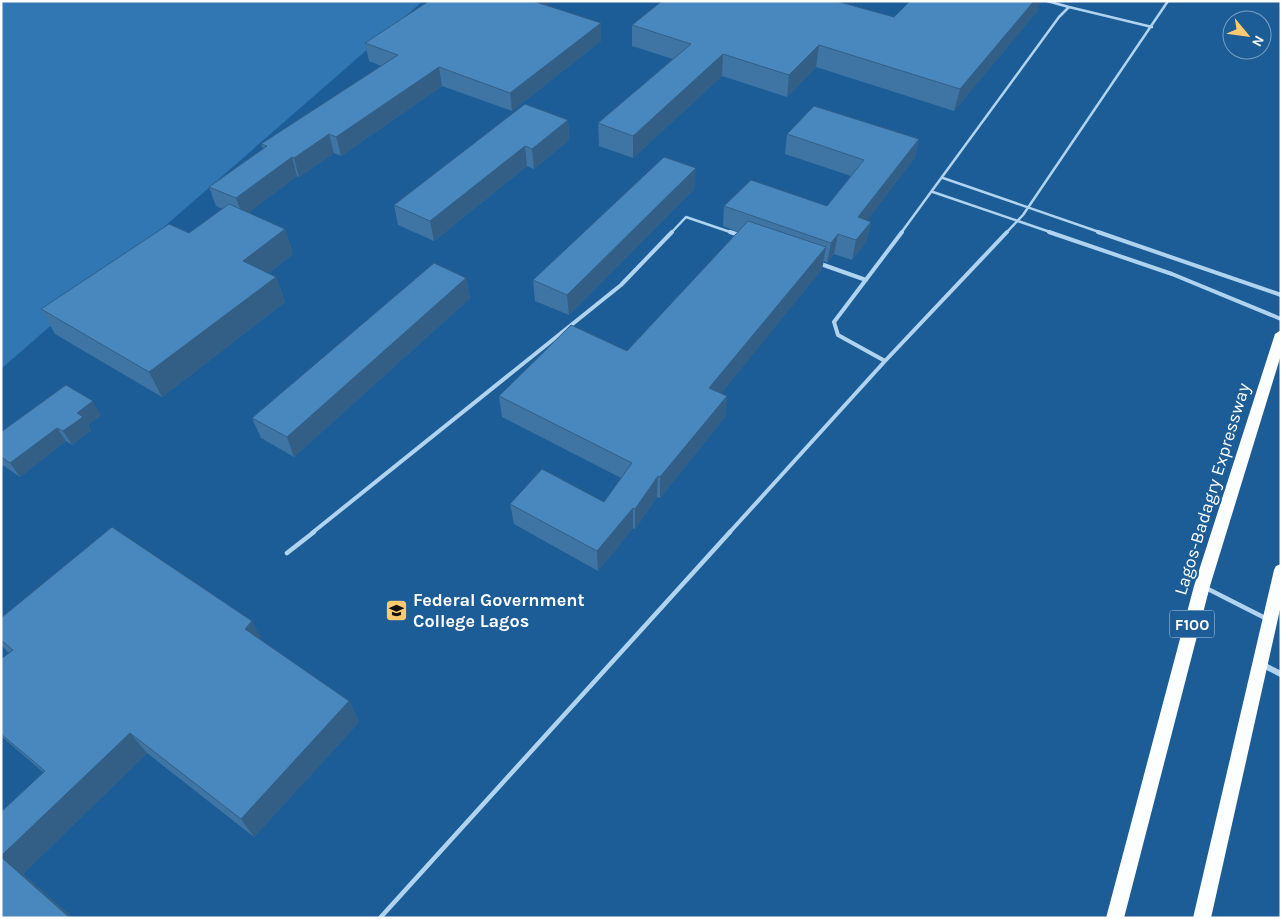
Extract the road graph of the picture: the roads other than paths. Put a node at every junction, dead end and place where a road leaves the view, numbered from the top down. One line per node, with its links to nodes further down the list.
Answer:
1 (1047, 1): 3 (lane)
2 (1168, 1): 4 (lane)
3 (1069, 7): 4 (lane); 5 (lane)
4 (1152, 27): 7 (lane)
5 (943, 178): 6 (lane); 7 (lane)
6 (933, 192): 8 (lane); 11 (lane)
7 (1028, 208): 8 (lane); 12 (lane)
8 (1017, 221): 13 (lane); 15 (lane)
9 (745, 237): 16 (lane)
10 (810, 260): 11 (lane)
11 (866, 280): 15 (lane)
12 (1281, 295)
13 (1281, 319)
14 (1281, 334): 18 (highway, Lagos-Badagry Expressway / F100)
15 (885, 361): 22 (lane)
16 (287, 553)
17 (1281, 570): 19 (highway)
18 (1202, 586): 19 (lane); 23 (highway, Lagos-Badagry Expressway / F100)
19 (1273, 621): 20 (highway)
20 (1258, 663): 21 (street); 24 (highway)
21 (1281, 674)
22 (380, 918)
23 (1115, 918)
24 (1202, 918)

